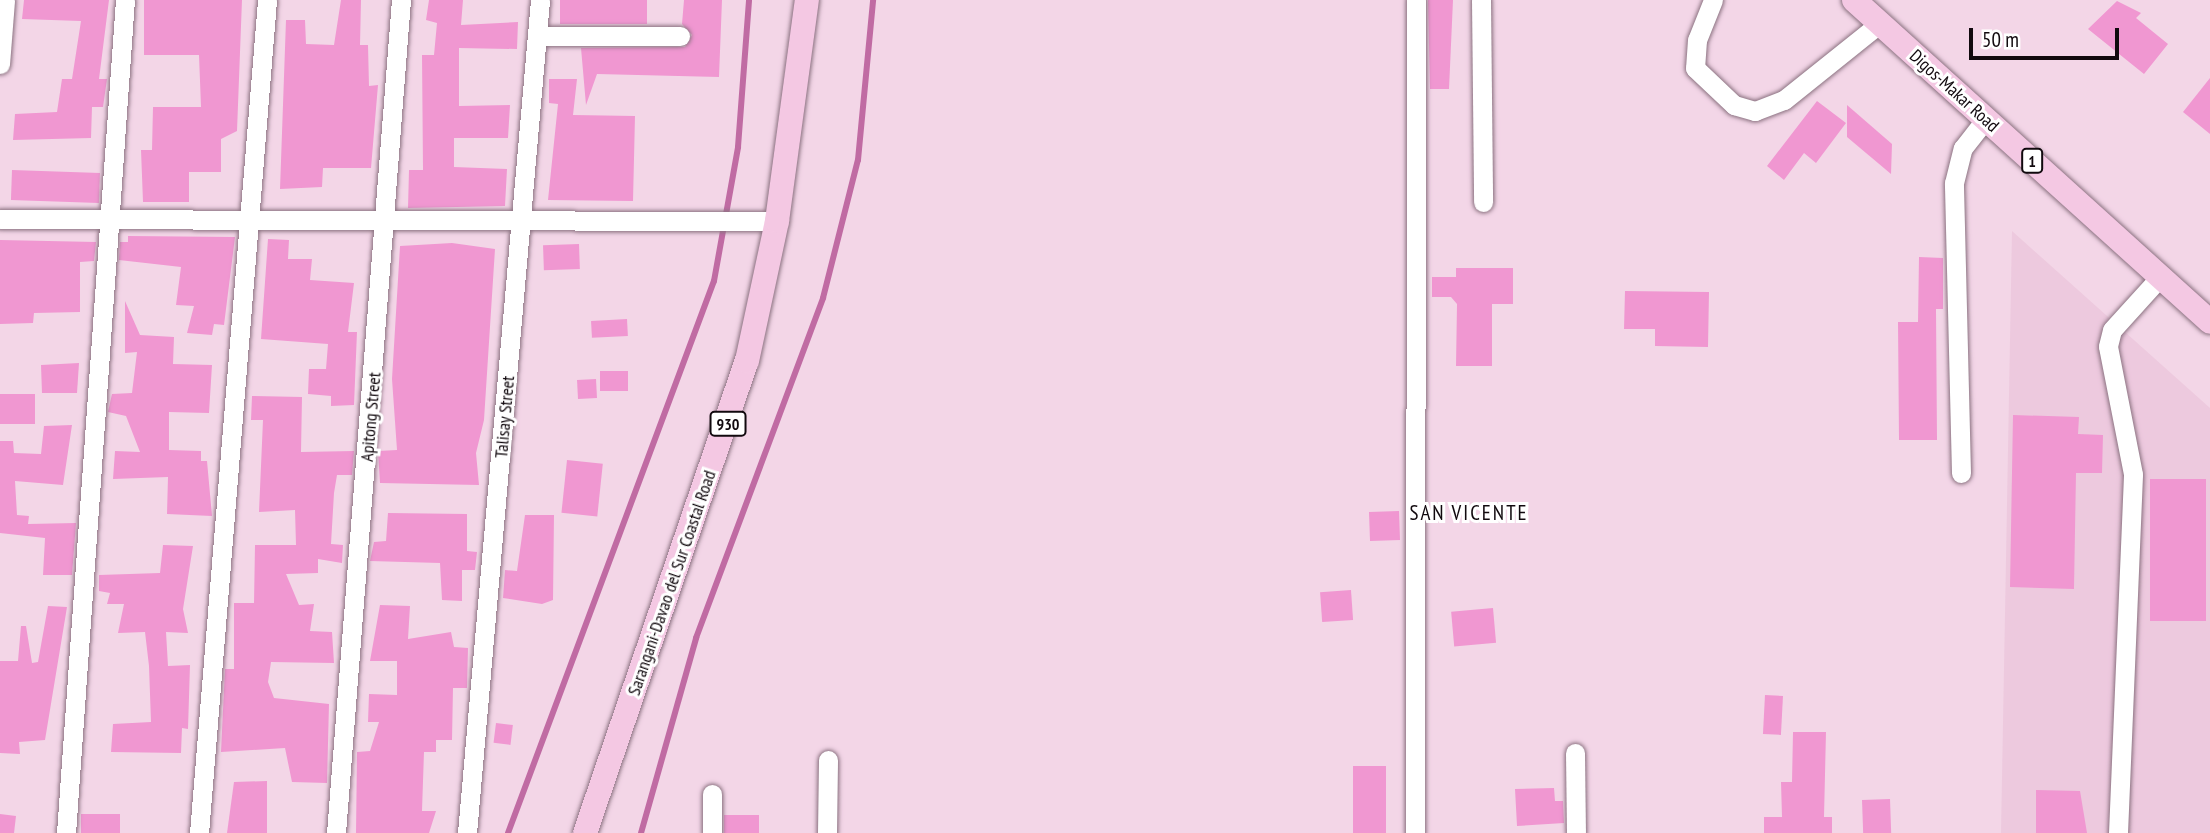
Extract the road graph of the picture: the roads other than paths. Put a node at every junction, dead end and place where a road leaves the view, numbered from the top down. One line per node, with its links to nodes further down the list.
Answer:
1 (5, 0): 14 (street)
2 (125, 0): 18 (street)
3 (267, 0): 19 (street)
4 (401, 0): 21 (street, Apitong Street)
5 (540, 0): 12 (street, Talisay Street)
6 (807, 0): 20 (main road, Sarangani-Davao del Sur Coastal Road / 930)
7 (1416, 0): 36 (street)
8 (1481, 0): 16 (street)
9 (1713, 0): 11 (street)
10 (1854, 0): 11 (main road, Digos-Makar Road / 1)
11 (1880, 23): 15 (main road, Digos-Makar Road / 1)
12 (537, 36): 13 (street); 22 (street, Talisay Street)
13 (680, 36)
14 (0, 64)
15 (1986, 119): 23 (main road, Digos-Makar Road / 1); 25 (street)
16 (1483, 202)
17 (0, 219): 18 (street)
18 (109, 219): 19 (street); 29 (street)
19 (254, 220): 21 (street); 30 (street)
20 (777, 221): 22 (street); 33 (main road, Sarangani-Davao del Sur Coastal Road / 930)
21 (387, 222): 22 (street); 31 (street, Apitong Street)
22 (522, 223): 32 (street, Talisay Street)
23 (2160, 277): 24 (main road, Digos-Makar Road / 1); 38 (street)
24 (2210, 322)
25 (1961, 474)
26 (1575, 753): 37 (street)
27 (828, 760): 35 (street)
28 (712, 794): 34 (street)
29 (66, 833)
30 (199, 833)
31 (336, 833)
32 (467, 833)
33 (585, 833)
34 (712, 833)
35 (827, 833)
36 (1415, 833)
37 (1576, 833)
38 (2118, 833)

